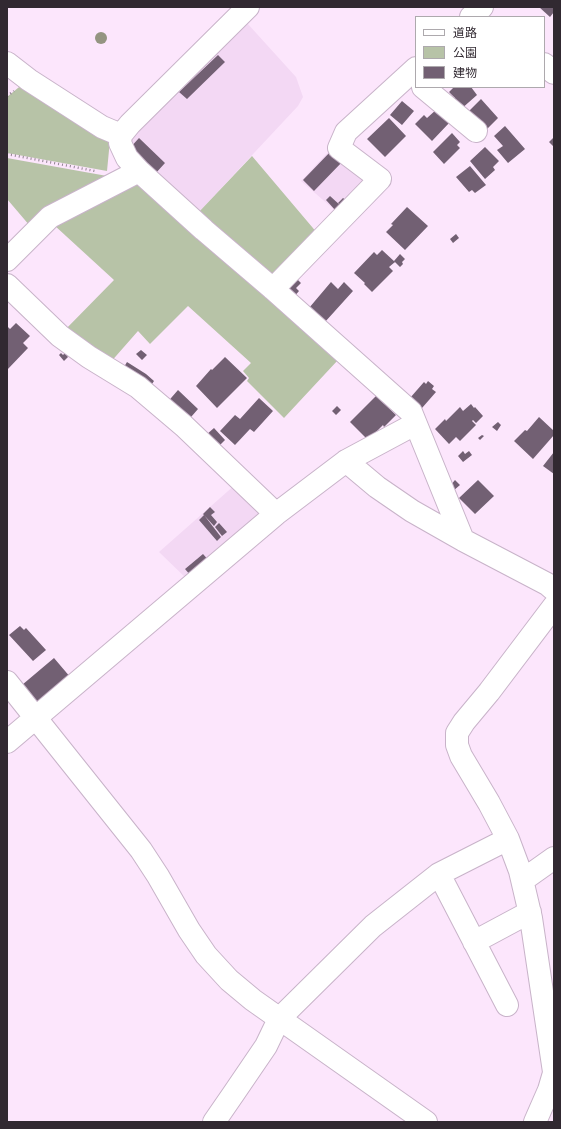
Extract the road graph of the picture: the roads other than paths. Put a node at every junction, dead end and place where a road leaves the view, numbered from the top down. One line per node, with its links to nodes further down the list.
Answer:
1 (248, 7): 11 (street)
2 (483, 7): 3 (street); 4 (street)
3 (472, 16)
4 (493, 16)
5 (7, 63): 11 (street)
6 (545, 65): 7 (street)
7 (554, 73)
8 (415, 79): 15 (street)
9 (427, 88): 10 (street)
10 (476, 131)
11 (121, 135): 12 (street)
12 (140, 171): 13 (street); 15 (street)
13 (7, 260)
14 (7, 285): 18 (street)
15 (273, 289): 16 (street)
16 (415, 424): 17 (street); 19 (street)
17 (346, 461): 18 (street); 19 (street)
18 (276, 514): 23 (street)
19 (463, 540): 20 (street)
20 (552, 583)
21 (554, 606): 25 (street)
22 (7, 682): 23 (street)
23 (36, 719): 24 (street); 32 (street)
24 (7, 742)
25 (508, 839): 27 (street); 28 (street)
26 (554, 858): 28 (street)
27 (439, 874): 30 (street); 32 (street)
28 (523, 880): 29 (street)
29 (530, 912): 30 (street); 33 (street)
30 (474, 942): 31 (street)
31 (507, 1005)
32 (279, 1019): 34 (street); 35 (street)
33 (554, 1073): 36 (street)
34 (214, 1122)
35 (426, 1122)
36 (535, 1122)

